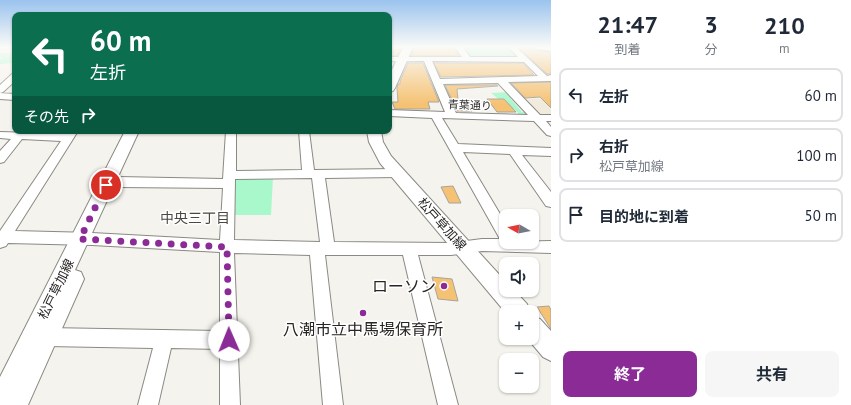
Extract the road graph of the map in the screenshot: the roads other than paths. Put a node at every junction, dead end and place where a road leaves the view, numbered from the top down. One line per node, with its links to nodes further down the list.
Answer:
1 (399, 66): 6 (main road)
2 (431, 66): 8 (street)
3 (534, 66): 4 (street)
4 (549, 78): 7 (street)
5 (12, 79): 9 (street)
6 (392, 79)
7 (500, 79): 8 (street); 15 (street)
8 (438, 82): 14 (street)
9 (0, 90)
10 (0, 96): 11 (street)
11 (12, 97)
12 (392, 113): 13 (street, 青葉通り)
13 (435, 115): 14 (street, 青葉通り); 26 (street)
14 (452, 116): 15 (street, 青葉通り)
15 (537, 118): 16 (street, 青葉通り); 17 (street)
16 (551, 118)
17 (551, 133)
18 (71, 134): 25 (street); 36 (street)
19 (131, 134): 37 (main road, 松戸草加線)
20 (140, 134): 33 (main road, 松戸草加線)
21 (231, 134): 32 (street)
22 (305, 134): 31 (street)
23 (375, 134): 30 (main road, 松戸草加線)
24 (0, 135): 25 (street)
25 (19, 136): 29 (street)
26 (454, 148): 27 (street); 35 (street)
27 (513, 150): 28 (street); 34 (street)
28 (551, 152)
29 (0, 159)
30 (397, 173): 31 (street); 41 (main road, 松戸草加線)
31 (313, 174): 32 (street); 43 (street)
32 (229, 179): 33 (street); 40 (street)
33 (118, 182): 37 (main road, 松戸草加線)
34 (551, 202)
35 (499, 224)
36 (1, 239): 37 (street)
37 (86, 239): 40 (street); 47 (main road, 松戸草加線); 51 (main road, 松戸草加線)
38 (499, 242): 41 (street)
39 (539, 245): 42 (street)
40 (227, 247): 43 (street); 49 (street)
41 (462, 247): 44 (street); 45 (main road, 松戸草加線)
42 (551, 247)
43 (322, 248): 44 (street); 55 (street)
44 (409, 248): 56 (street)
45 (513, 305)
46 (539, 335): 50 (main road)
47 (47, 337): 48 (street); 52 (main road, 松戸草加線)
48 (164, 339): 49 (street); 53 (street)
49 (229, 340): 54 (street)
50 (551, 349)
51 (0, 404)
52 (15, 405)
53 (148, 405)
54 (230, 405)
55 (333, 405)
56 (448, 405)

